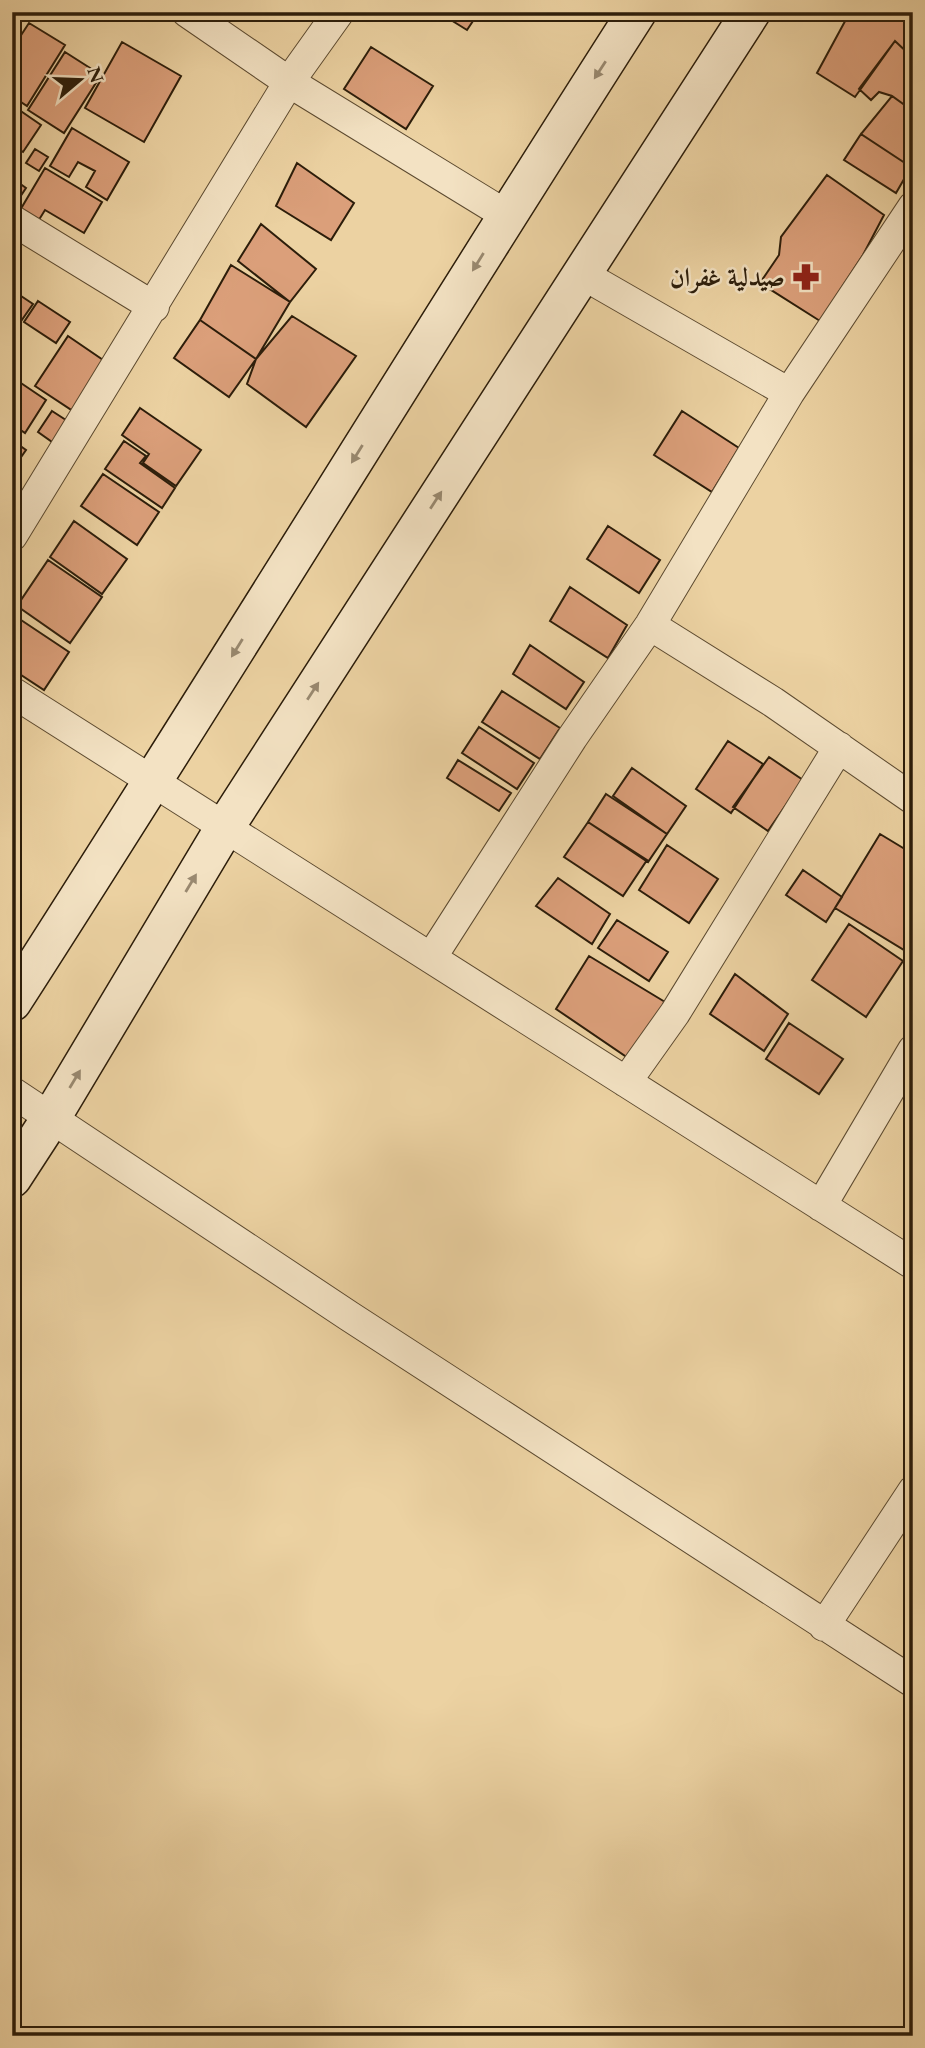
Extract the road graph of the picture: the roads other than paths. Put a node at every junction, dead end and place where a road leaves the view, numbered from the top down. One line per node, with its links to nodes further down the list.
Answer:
1 (187, 12): 5 (street)
2 (339, 12): 5 (street)
3 (636, 12): 7 (main road, one-way to 7)
4 (751, 12): 9 (main road)
5 (289, 82): 7 (street); 10 (street)
6 (913, 207): 11 (street)
7 (506, 215): 16 (main road, one-way to 16)
8 (12, 219): 10 (street)
9 (582, 274): 11 (street); 18 (main road, one-way to 9)
10 (154, 307): 12 (street)
11 (789, 393): 13 (street)
12 (12, 536)
13 (650, 625): 15 (street); 19 (street)
14 (12, 692): 16 (street)
15 (839, 747): 17 (street); 22 (street)
16 (153, 782): 18 (street); 20 (main road)
17 (913, 799)
18 (225, 827): 19 (street); 24 (main road, one-way to 18)
19 (431, 958): 22 (street)
20 (12, 1002)
21 (913, 1050): 26 (street)
22 (626, 1082): 26 (street)
23 (12, 1092): 24 (street)
24 (51, 1118): 25 (main road); 29 (street)
25 (12, 1178)
26 (821, 1206): 27 (street)
27 (913, 1264)
28 (913, 1490): 29 (street)
29 (824, 1626): 30 (street)
30 (913, 1682)

